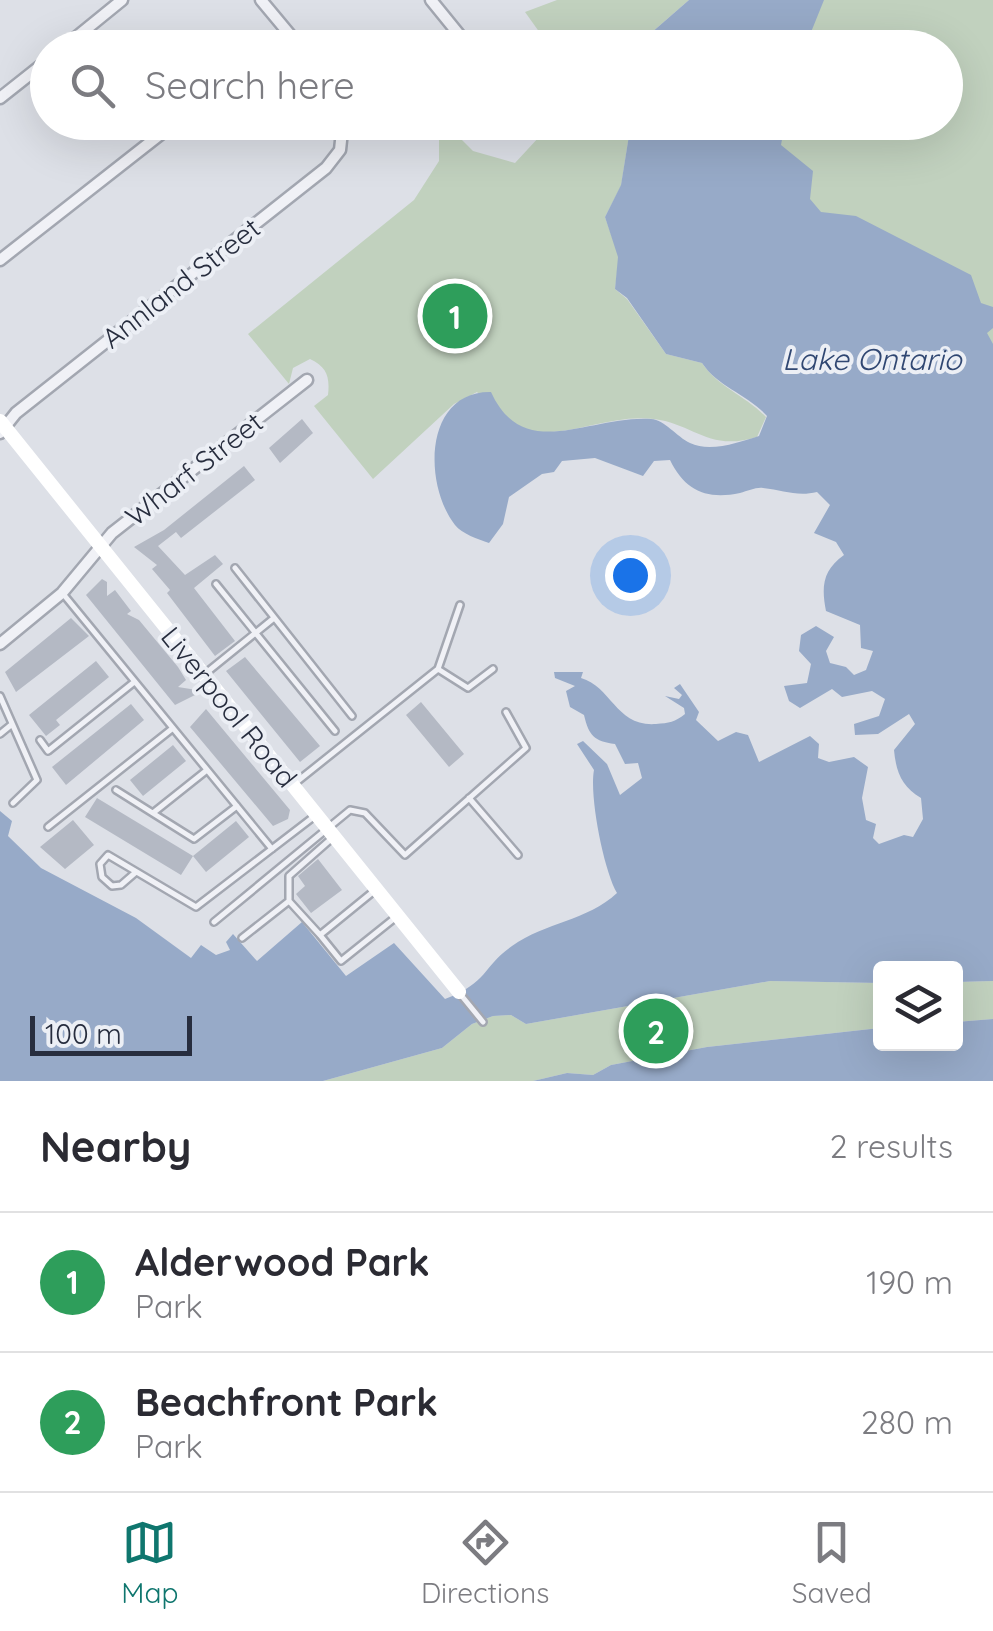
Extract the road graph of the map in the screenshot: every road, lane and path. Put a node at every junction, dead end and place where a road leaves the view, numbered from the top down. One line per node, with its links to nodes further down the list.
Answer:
1 (122, 0): 4 (street)
2 (261, 0): 5 (street)
3 (431, 0): 6 (street)
4 (85, 30)
5 (286, 30)
6 (455, 30)
7 (30, 74): 8 (street)
8 (0, 98)
9 (153, 140): 11 (street)
10 (341, 140): 13 (street, Annland Street)
11 (0, 260)
12 (307, 380): 14 (street, Wharf Street)
13 (2, 428): 14 (street, Liverpool Road)
14 (102, 550): 17 (street, Wharf Street); 24 (street, Liverpool Road)
15 (235, 568): 19 (lane)
16 (216, 584): 20 (lane)
17 (62, 593): 21 (street, Wharf Street); 25 (lane)
18 (460, 605): 22 (lane)
19 (274, 618): 20 (lane); 28 (lane)
20 (254, 633): 24 (lane); 31 (lane)
21 (0, 644)
22 (438, 669): 23 (lane); 35 (lane)
23 (493, 669)
24 (204, 675): 35 (street, Liverpool Road)
25 (134, 682): 30 (lane); 33 (lane)
26 (0, 696): 29 (lane)
27 (506, 712): 37 (lane)
28 (352, 716)
29 (11, 725): 32 (lane); 38 (lane)
30 (173, 728): 34 (lane); 42 (lane)
31 (335, 731)
32 (0, 734)
33 (40, 740)
34 (207, 770): 39 (lane); 40 (lane)
35 (293, 785): 41 (street, Liverpool Road)
36 (116, 790): 40 (lane)
37 (469, 798): 43 (lane); 45 (lane)
38 (13, 802)
39 (237, 806): 40 (lane); 44 (lane)
40 (154, 813)
41 (316, 814): 43 (street, Liverpool Road); 44 (lane)
42 (48, 827)
43 (331, 832): 47 (street, Liverpool Road); 48 (lane); 50 (lane)
44 (272, 849): 46 (lane)
45 (518, 855)
46 (136, 872): 46 (lane)
47 (376, 889): 49 (street, Liverpool Road); 51 (lane)
48 (289, 901): 51 (lane); 52 (lane)
49 (397, 916): 51 (lane); 53 (street, Liverpool Road)
50 (214, 922)
51 (320, 935)
52 (242, 938)
53 (459, 992): 54 (lane)
54 (483, 1022)

